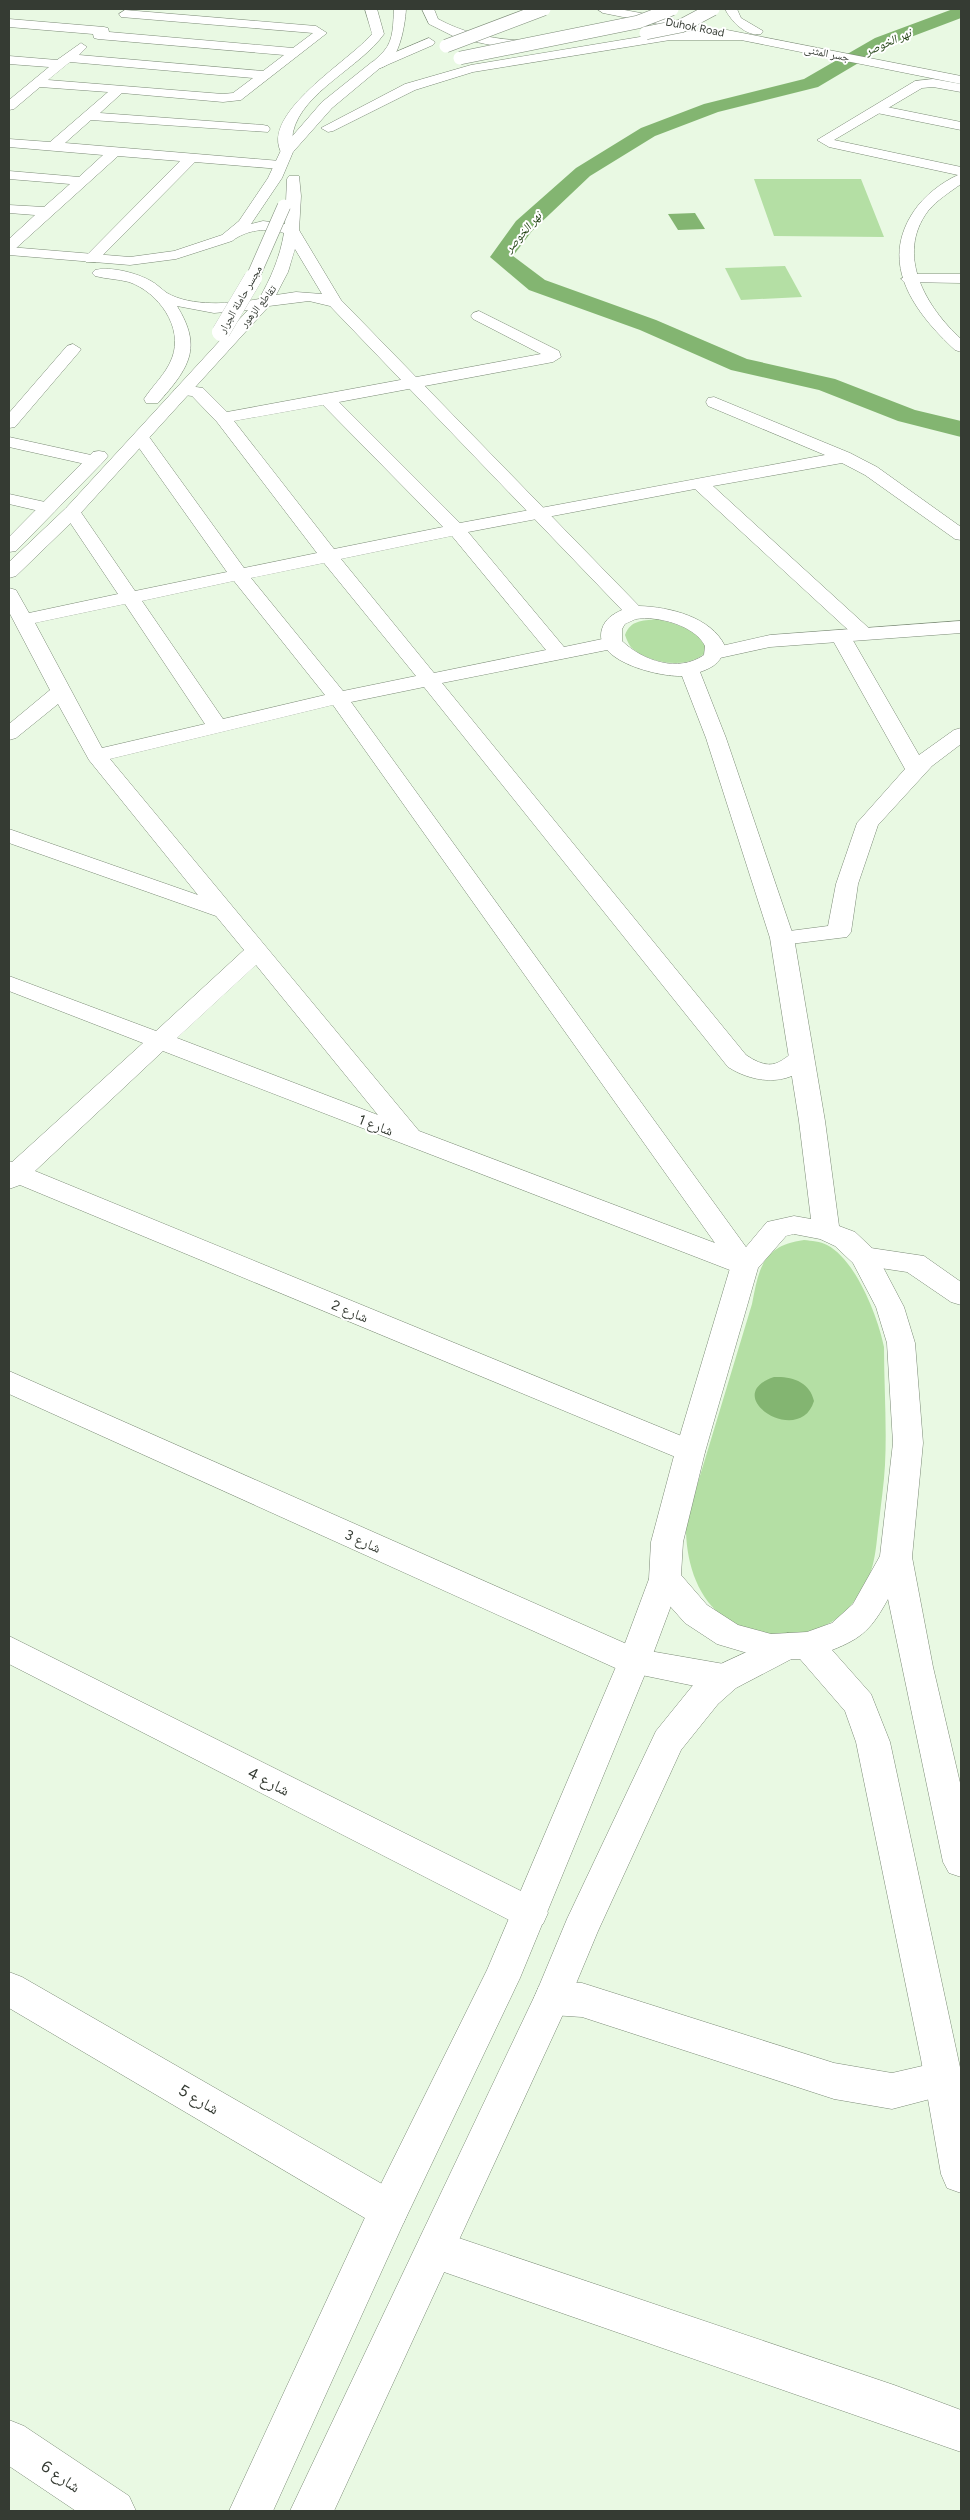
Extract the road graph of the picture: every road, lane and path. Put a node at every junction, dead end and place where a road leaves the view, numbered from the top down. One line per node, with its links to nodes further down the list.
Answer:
1 (371, 9): 42 (main road)
2 (400, 9): 23 (main road)
3 (523, 9): 23 (main road)
4 (544, 9): 25 (main road, bridge)
5 (603, 9): 16 (main road, Duhok Road)
6 (646, 9): 11 (main road, Duhok Road)
7 (672, 9): 20 (main road, bridge)
8 (714, 9): 14 (main road, bridge)
9 (730, 9): 16 (main road)
10 (431, 13): 12 (main road); 18 (main road)
11 (682, 13): 16 (main road, Duhok Road)
12 (451, 16)
13 (115, 22): 15 (main road); 19 (main road); 19 (main road); 22 (main road)
14 (467, 22)
15 (9, 23)
16 (751, 34): 17 (main road, Duhok Road); 18 (main road)
17 (792, 42): 24 (main road, جسر المثنى)
18 (602, 46): 37 (main road)
19 (296, 52): 27 (main road)
20 (454, 59)
21 (9, 60): 22 (main road)
22 (63, 61): 27 (main road); 29 (main road)
23 (376, 65): 42 (main road)
24 (931, 70): 26 (main road); 28 (main road)
25 (406, 72)
26 (961, 72)
27 (265, 75): 31 (main road)
28 (961, 80)
29 (36, 83): 31 (main road); 33 (main road)
30 (961, 88): 34 (main road)
31 (119, 89): 35 (main road)
32 (367, 93): 37 (main road)
33 (11, 102)
34 (877, 109): 36 (main road); 45 (main road)
35 (88, 116): 38 (main road); 41 (main road)
36 (961, 126)
37 (328, 128): 39 (main road)
38 (263, 130)
39 (318, 141)
40 (9, 143): 41 (main road)
41 (53, 147): 43 (main road)
42 (287, 151): 46 (main road)
43 (114, 152): 44 (main road); 50 (main road)
44 (190, 158): 46 (main road); 58 (main road)
45 (961, 171)
46 (278, 172): 53 (main road); 56 (main road)
47 (298, 172): 54 (main road, تقاطع الزهور); 69 (main road, مجسر حاملة الجرار, bridge)
48 (9, 175): 50 (main road)
49 (961, 178): 60 (main road)
50 (81, 181): 52 (main road)
51 (9, 209): 52 (main road)
52 (47, 212): 57 (main road)
53 (247, 218): 54 (main road); 55 (main road)
54 (293, 224): 55 (main road); 64 (main road, تقاطع الزهور); 65 (main road)
55 (237, 232): 58 (main road)
56 (251, 240)
57 (9, 249): 58 (main road)
58 (91, 259)
59 (9, 264): 63 (main road)
60 (909, 279): 61 (main road); 71 (main road)
61 (961, 279)
62 (227, 291): 69 (main road, مجسر حاملة الجرار)
63 (164, 297): 64 (main road); 67 (main road)
64 (264, 301): 65 (main road); 68 (main road, تقاطع الزهور)
65 (335, 303): 73 (main road)
66 (479, 316): 73 (main road)
67 (177, 318): 68 (main road); 74 (main road)
68 (246, 322): 74 (main road, تقاطع الزهور)
69 (215, 328): 74 (main road, مجسر حاملة الجرار)
70 (200, 337): 74 (main road, مجسر حاملة الجرار)
71 (961, 347)
72 (73, 349): 79 (main road)
73 (413, 383): 75 (main road); 89 (main road)
74 (178, 386): 77 (main road); 78 (main road); 80 (main road)
75 (326, 398): 78 (main road); 90 (main road)
76 (714, 402): 83 (main road)
77 (141, 411)
78 (223, 418): 93 (main road)
79 (9, 423)
80 (141, 438): 88 (main road); 95 (main road)
81 (9, 442): 84 (main road)
82 (108, 447): 84 (main road)
83 (844, 457): 85 (main road); 91 (main road)
84 (94, 461): 87 (main road)
85 (699, 483): 89 (main road); 102 (main road)
86 (9, 499): 87 (main road)
87 (48, 508): 92 (main road)
88 (72, 512): 94 (main road); 97 (main road)
89 (539, 512): 90 (main road); 98 (main road)
90 (456, 529): 93 (main road); 106 (main road)
91 (961, 535)
92 (9, 547)
93 (329, 556): 95 (main road); 109 (main road)
94 (9, 572)
95 (238, 575): 97 (main road); 111 (main road)
96 (9, 594): 99 (main road)
97 (128, 598): 99 (main road); 112 (main road)
98 (635, 613): 101 (main road); 105 (main road)
99 (23, 620): 110 (main road)
100 (961, 627): 102 (main road)
101 (703, 631): 104 (main road); 107 (main road)
102 (865, 634): 103 (main road)
103 (841, 637): 104 (main road); 116 (main road)
104 (770, 640): 107 (main road)
105 (612, 643): 106 (main road); 108 (main road)
106 (558, 652): 109 (main road)
107 (715, 652): 108 (main road)
108 (689, 669): 119 (main road)
109 (427, 678): 111 (main road); 123 (main road)
110 (60, 692): 113 (main road); 115 (main road)
111 (338, 698): 112 (main road); 128 (main road)
112 (218, 728): 115 (main road)
113 (9, 734)
114 (961, 734): 116 (main road)
115 (96, 756): 118 (main road)
116 (916, 769): 119 (main road)
117 (9, 836): 118 (main road)
118 (222, 911): 120 (main road)
119 (782, 938): 123 (main road)
120 (257, 951): 122 (main road); 124 (main road)
121 (9, 983): 122 (main road, شارع 1)
122 (160, 1041): 124 (main road, شارع 1); 125 (main road)
123 (802, 1057): 126 (main road)
124 (412, 1139): 128 (main road, شارع 1)
125 (11, 1175): 131 (main road, شارع 2)
126 (826, 1231): 127 (main road); 128 (main road)
127 (864, 1257): 129 (main road); 132 (main road)
128 (745, 1265): 131 (main road)
129 (961, 1295)
130 (9, 1382): 136 (main road, شارع 3)
131 (690, 1452): 133 (main road)
132 (896, 1557): 134 (main road); 138 (main road)
133 (665, 1579): 134 (main road); 136 (main road)
134 (798, 1646): 137 (main road); 142 (main road)
135 (9, 1649): 139 (main road, شارع 4)
136 (634, 1662): 137 (main road, شارع 3); 139 (main road)
137 (724, 1678): 141 (main road)
138 (961, 1862)
139 (530, 1913): 144 (main road)
140 (9, 1989): 144 (main road, شارع 5)
141 (552, 1998): 142 (main road); 145 (main road)
142 (944, 2079): 143 (main road)
143 (961, 2174)
144 (389, 2210): 149 (main road)
145 (435, 2250): 146 (main road); 150 (main road)
146 (961, 2432)
147 (9, 2441): 148 (main road, شارع 6)
148 (114, 2511)
149 (251, 2511)
150 (312, 2511)

